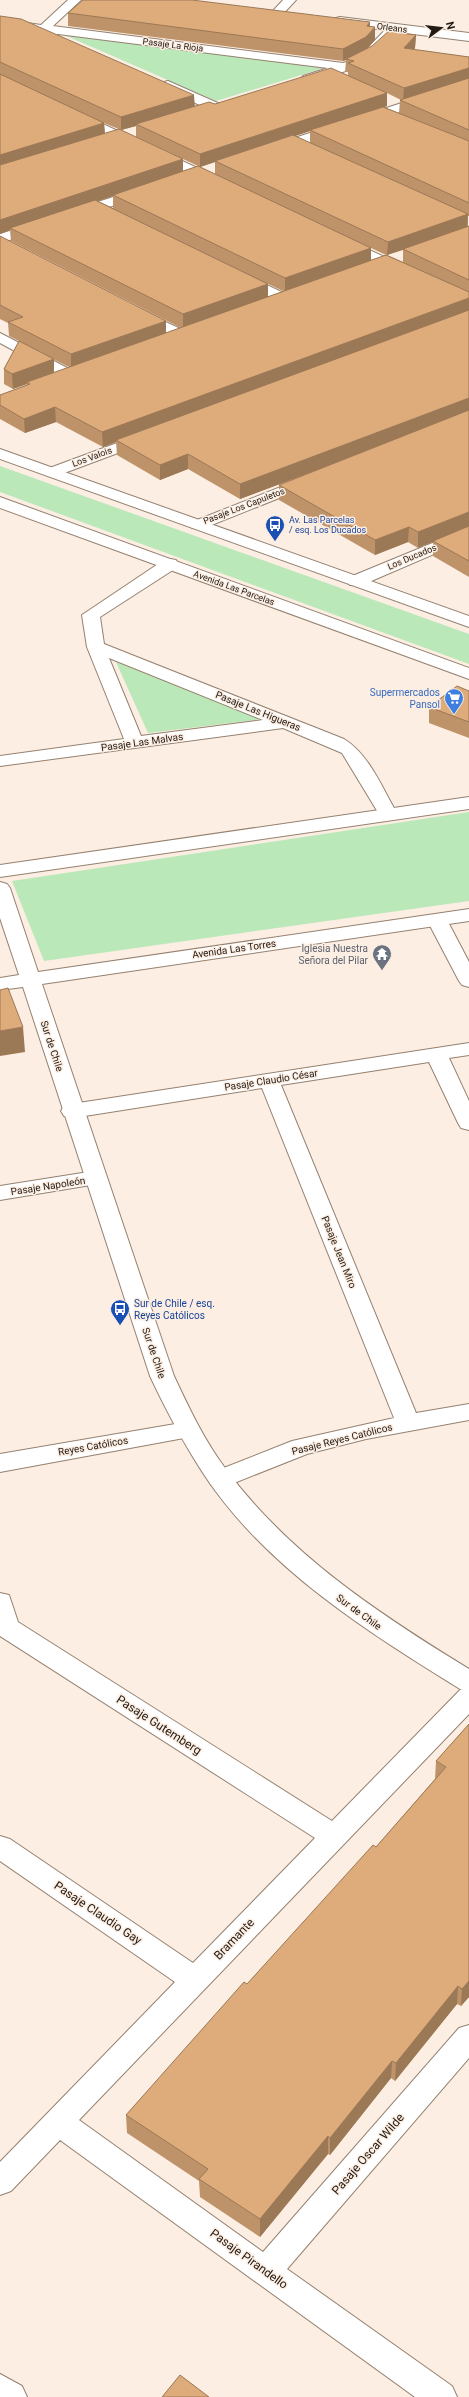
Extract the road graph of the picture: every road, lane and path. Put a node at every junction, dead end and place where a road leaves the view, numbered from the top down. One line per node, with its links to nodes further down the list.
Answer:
1 (75, 0): 8 (street)
2 (290, 0): 4 (street)
3 (262, 11): 4 (street)
4 (277, 13): 5 (street)
5 (292, 15)
6 (332, 20): 9 (street, Orleans)
7 (0, 23): 8 (street, Pasaje La Rioja)
8 (44, 28): 11 (street); 12 (street, Pasaje La Rioja)
9 (394, 28): 10 (street, Orleans); 12 (street)
10 (469, 37)
11 (80, 45)
12 (346, 67): 13 (street)
13 (326, 73): 15 (street); 16 (street)
14 (158, 81): 20 (street)
15 (297, 82)
16 (347, 82)
17 (469, 85): 21 (street)
18 (388, 100): 21 (street)
19 (230, 103): 20 (street)
20 (216, 107): 24 (street)
21 (403, 107): 23 (street)
22 (64, 110): 27 (street)
23 (382, 113): 25 (street); 28 (street)
24 (194, 114)
25 (401, 121)
26 (139, 131): 27 (street)
27 (120, 137): 29 (street); 33 (street)
28 (294, 142): 30 (street); 31 (street)
29 (100, 143)
30 (265, 152)
31 (315, 152)
32 (216, 168): 33 (street)
33 (198, 174): 34 (street); 35 (street)
34 (181, 179)
35 (226, 186)
36 (153, 188): 37 (street)
37 (96, 207): 38 (street); 40 (street)
38 (111, 214)
39 (331, 236): 44 (street)
40 (0, 239)
41 (0, 243): 42 (street)
42 (14, 250)
43 (405, 256): 44 (street)
44 (387, 263): 45 (street); 47 (street)
45 (369, 269)
46 (229, 272): 49 (street)
47 (414, 275)
48 (299, 294): 49 (street)
49 (285, 299): 50 (street)
50 (263, 306)
51 (126, 307): 53 (street)
52 (197, 330): 53 (street)
53 (182, 335): 55 (street)
54 (0, 337): 57 (street)
55 (160, 343)
56 (85, 370): 57 (street)
57 (70, 375): 58 (street)
58 (49, 382)
59 (155, 434): 61 (street, Los Valois)
60 (0, 454): 61 (street)
61 (52, 472): 64 (street)
62 (317, 478): 64 (street, Pasaje Los Capuletos)
63 (0, 502): 66 (street, Avenida Las Parcelas)
64 (198, 524): 67 (street)
65 (469, 533): 67 (street, Los Ducados)
66 (170, 564): 69 (street); 70 (street, Avenida Las Parcelas)
67 (356, 581): 68 (street)
68 (469, 622)
69 (96, 647): 71 (street, Pasaje Las Higueras); 72 (street)
70 (469, 674)
71 (285, 722): 72 (street, Pasaje Las Malvas); 75 (street, Pasaje Las Higueras)
72 (135, 743): 73 (street, Pasaje Las Malvas)
73 (0, 761)
74 (469, 802): 75 (street)
75 (389, 814): 76 (street)
76 (0, 871)
77 (0, 888): 80 (street, Sur de Chile)
78 (469, 915): 79 (street, Avenida Las Torres)
79 (437, 920): 80 (street, Avenida Las Torres); 81 (street)
80 (30, 980): 82 (street, Avenida Las Torres); 86 (street, Sur de Chile)
81 (469, 981)
82 (0, 984)
83 (469, 1049): 84 (street, Pasaje Claudio César)
84 (436, 1054): 85 (street, Pasaje Claudio César); 87 (street)
85 (269, 1080): 86 (street, Pasaje Claudio César); 91 (street, Pasaje Jean Miro)
86 (72, 1111): 88 (street, Sur de Chile)
87 (469, 1123)
88 (95, 1178): 89 (street, Pasaje Napoleón); 92 (street, Sur de Chile)
89 (0, 1193)
90 (469, 1412): 91 (street, Pasaje Reyes Católicos)
91 (408, 1423): 94 (street, Pasaje Reyes Católicos)
92 (187, 1430): 93 (street, Reyes Católicos); 94 (street, Sur de Chile)
93 (0, 1463)
94 (220, 1479): 97 (street, Sur de Chile)
95 (0, 1602): 96 (street, Pasaje Gutemberg)
96 (3, 1627): 99 (street, Pasaje Gutemberg)
97 (469, 1682)
98 (469, 1697): 99 (street, Bramante)
99 (334, 1836): 101 (street, Bramante)
100 (0, 1847): 101 (street, Pasaje Claudio Gay)
101 (195, 1980): 103 (street, Bramante)
102 (469, 2037): 105 (street, Pasaje Oscar Wilde)
103 (58, 2122): 104 (street, Bramante); 105 (street, Pasaje Pirandello)
104 (0, 2182)
105 (266, 2271): 108 (street, Pasaje Pirandello)
106 (0, 2389): 107 (street)
107 (11, 2397)
108 (441, 2397)

